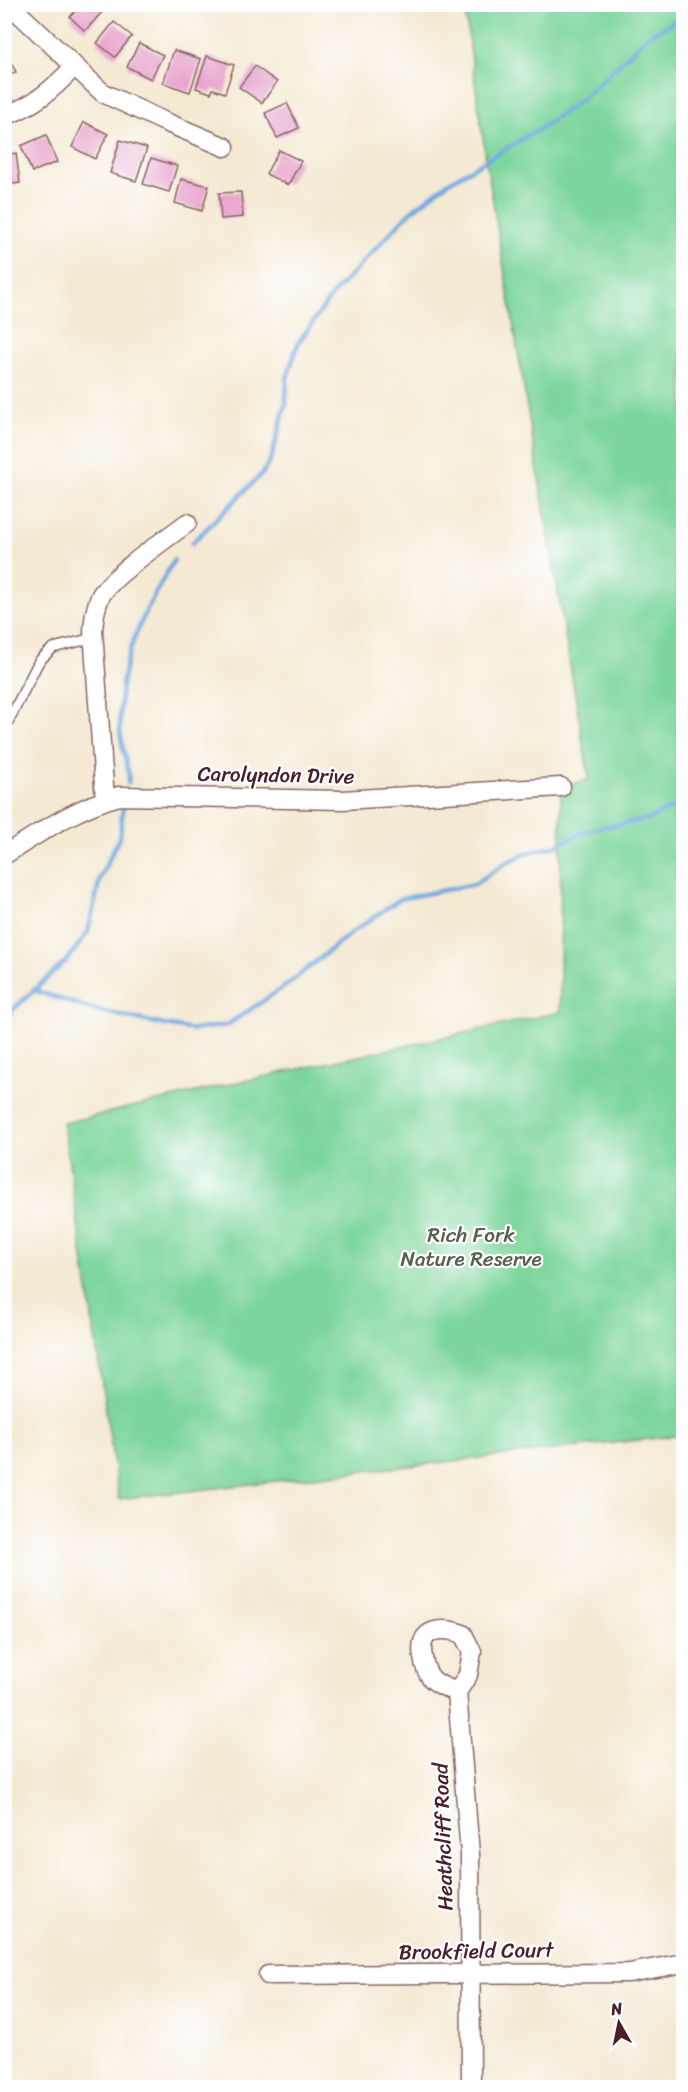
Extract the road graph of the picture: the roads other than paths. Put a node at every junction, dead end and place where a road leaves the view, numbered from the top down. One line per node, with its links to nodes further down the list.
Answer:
1 (9, 4): 2 (street)
2 (74, 67): 3 (street); 4 (street)
3 (4, 116)
4 (225, 147)
5 (187, 523): 6 (street)
6 (93, 638): 7 (lane); 9 (street)
7 (4, 730)
8 (561, 787): 9 (street, Carolyndon Drive)
9 (105, 800): 10 (street, Carolyndon Drive)
10 (4, 855)
11 (457, 1692): 13 (street, Heathcliff Road)
12 (684, 1963): 13 (street, Brookfield Court)
13 (469, 1973): 14 (street, Brookfield Court); 15 (street, Heathcliff Road)
14 (268, 1975)
15 (471, 2088)

